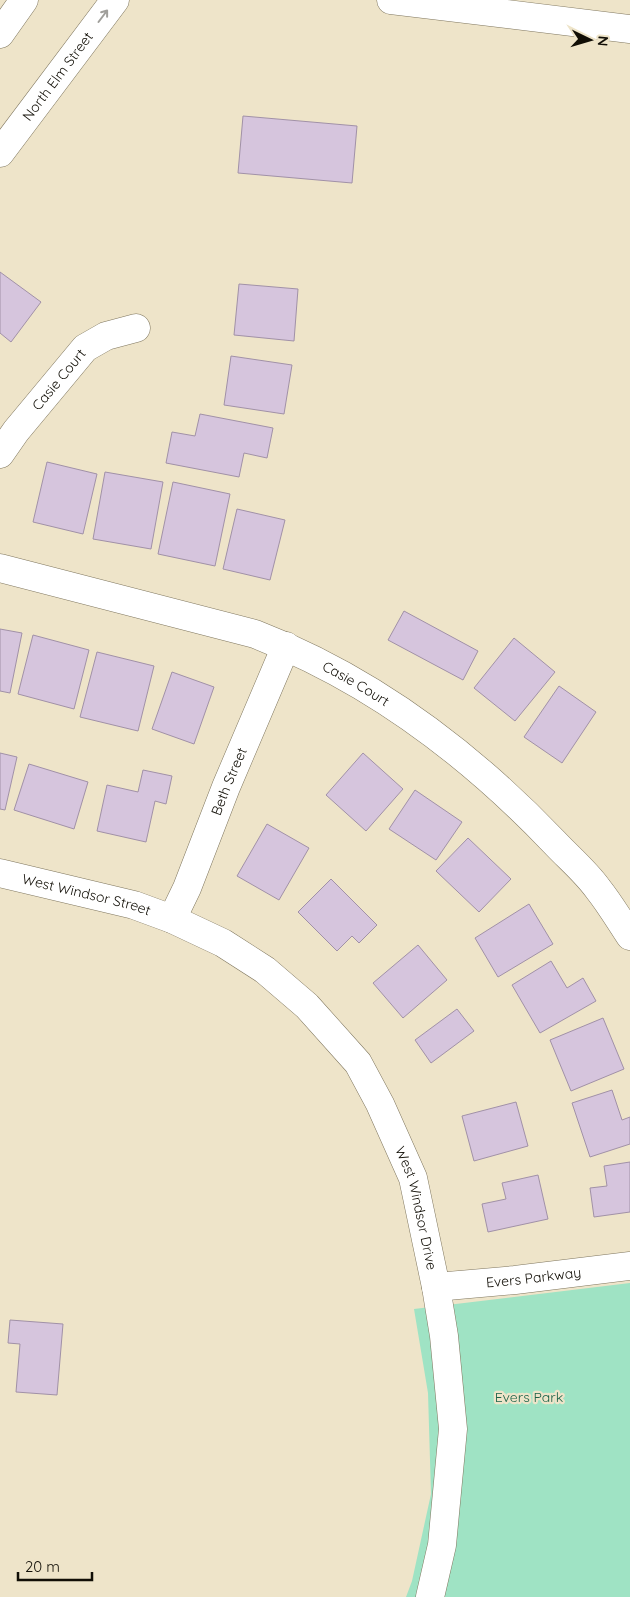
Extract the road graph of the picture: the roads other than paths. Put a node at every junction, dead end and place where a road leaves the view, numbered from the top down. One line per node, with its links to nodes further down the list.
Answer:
1 (24, 0): 5 (street)
2 (115, 0): 6 (street, North Elm Street, one-way to 2)
3 (391, 0): 4 (street)
4 (630, 28)
5 (0, 34)
6 (0, 153)
7 (136, 328): 8 (street, Casie Court)
8 (0, 454)
9 (0, 568): 10 (street, Casie Court)
10 (286, 646): 12 (street, Beth Street); 13 (street, Casie Court)
11 (0, 873): 12 (street, West Windsor Street)
12 (172, 919): 15 (street, West Windsor Drive)
13 (630, 936)
14 (630, 1266): 15 (street, Evers Parkway)
15 (436, 1287): 16 (street, West Windsor Drive)
16 (430, 1597)

